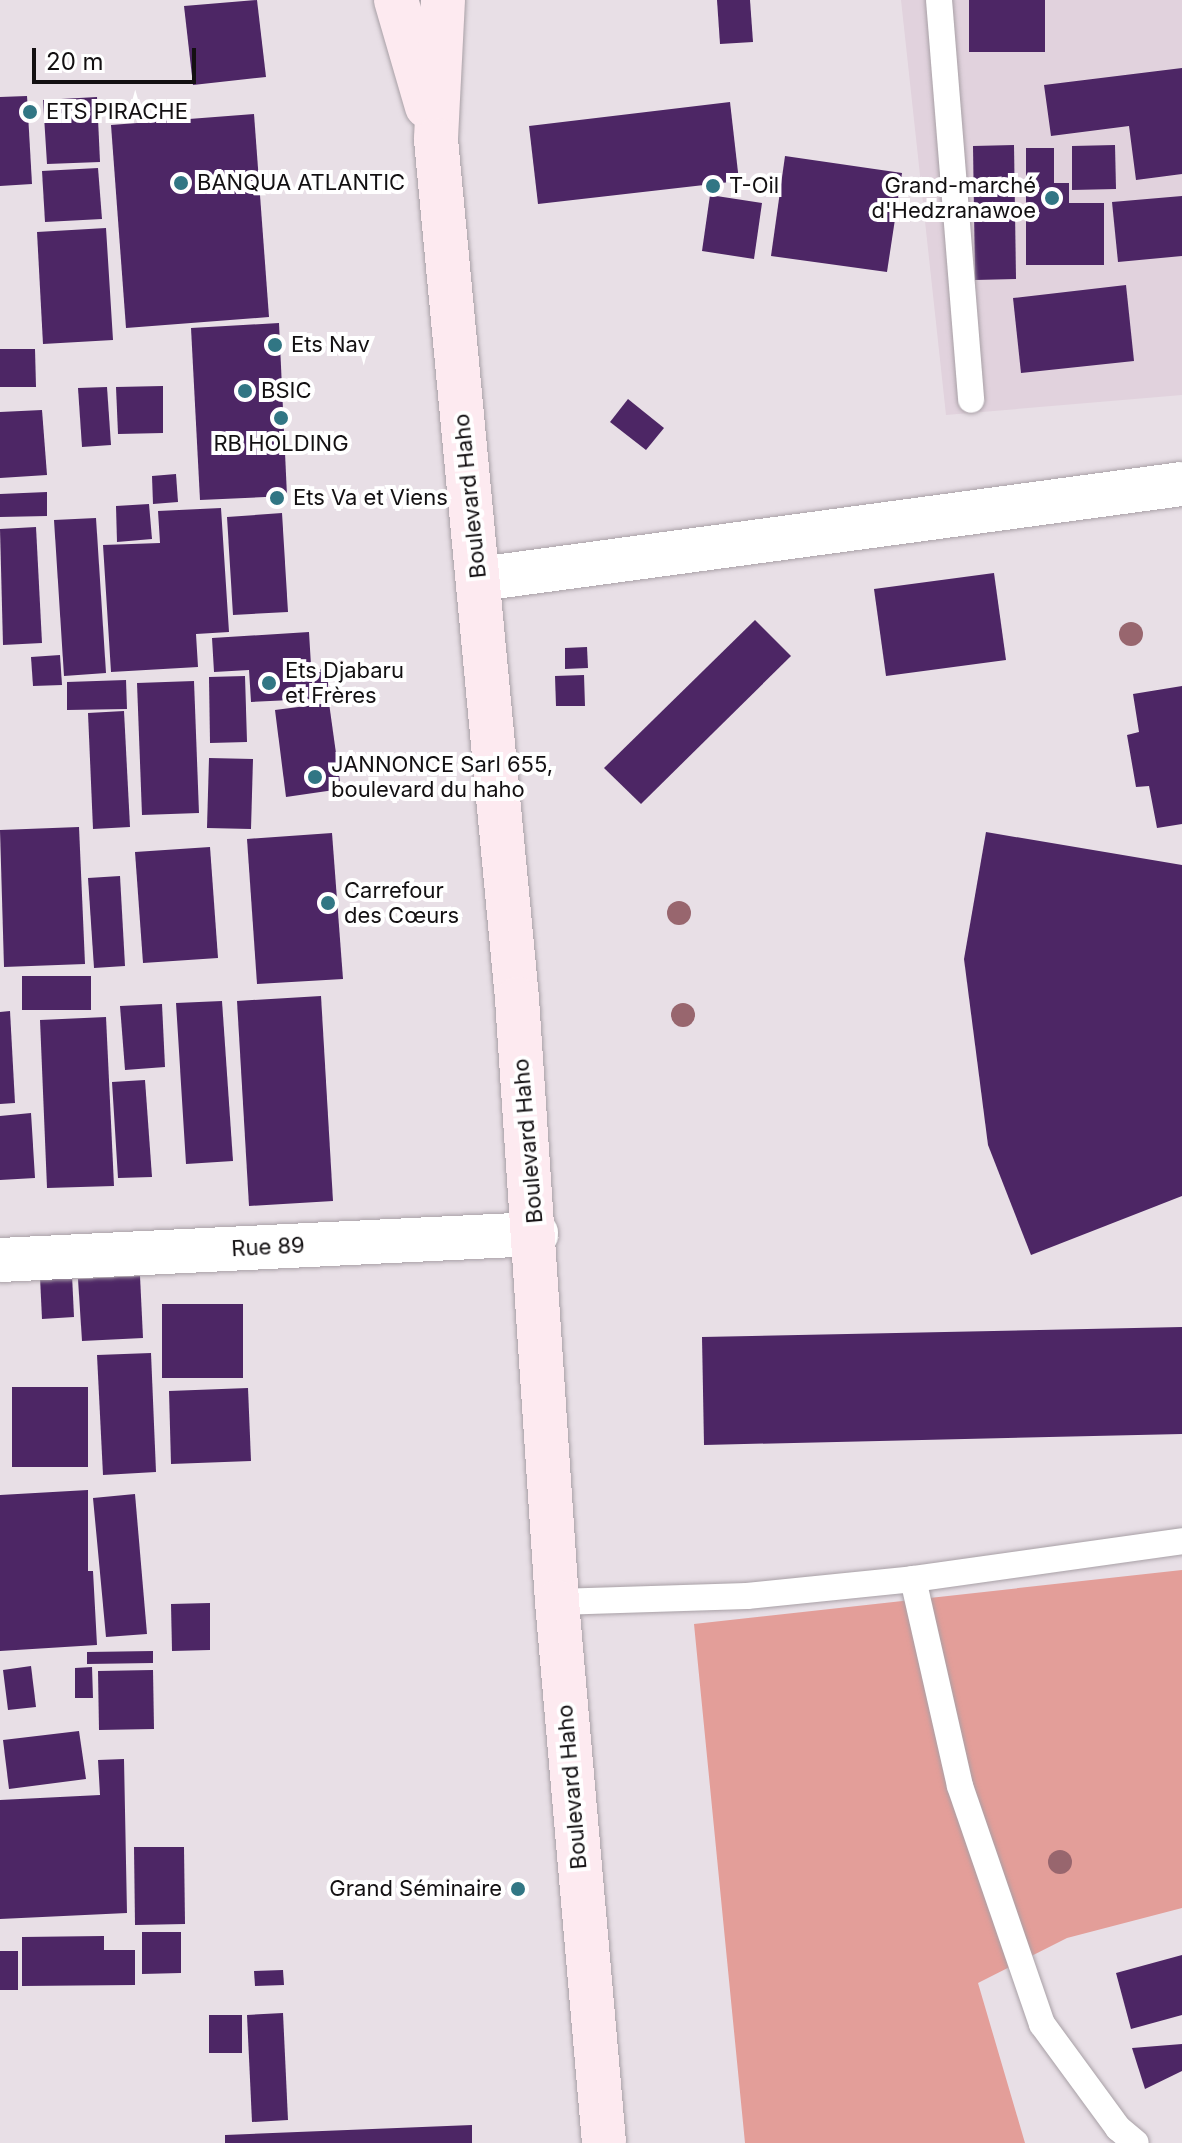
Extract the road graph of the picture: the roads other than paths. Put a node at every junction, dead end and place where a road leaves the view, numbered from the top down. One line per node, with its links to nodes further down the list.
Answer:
1 (396, 0): 4 (main road, Boulevard Haho)
2 (443, 0): 4 (main road, Boulevard Haho)
3 (939, 0): 5 (lane)
4 (436, 140): 7 (main road, Boulevard Haho)
5 (971, 400)
6 (1182, 484): 7 (street)
7 (480, 579): 8 (main road, Boulevard Haho)
8 (536, 1234): 9 (street, Rue 89); 12 (main road, Boulevard Haho)
9 (0, 1260)
10 (1182, 1541): 11 (lane)
11 (913, 1579): 12 (lane); 14 (lane)
12 (557, 1602): 13 (main road, Boulevard Haho)
13 (604, 2143)
14 (1136, 2143)

